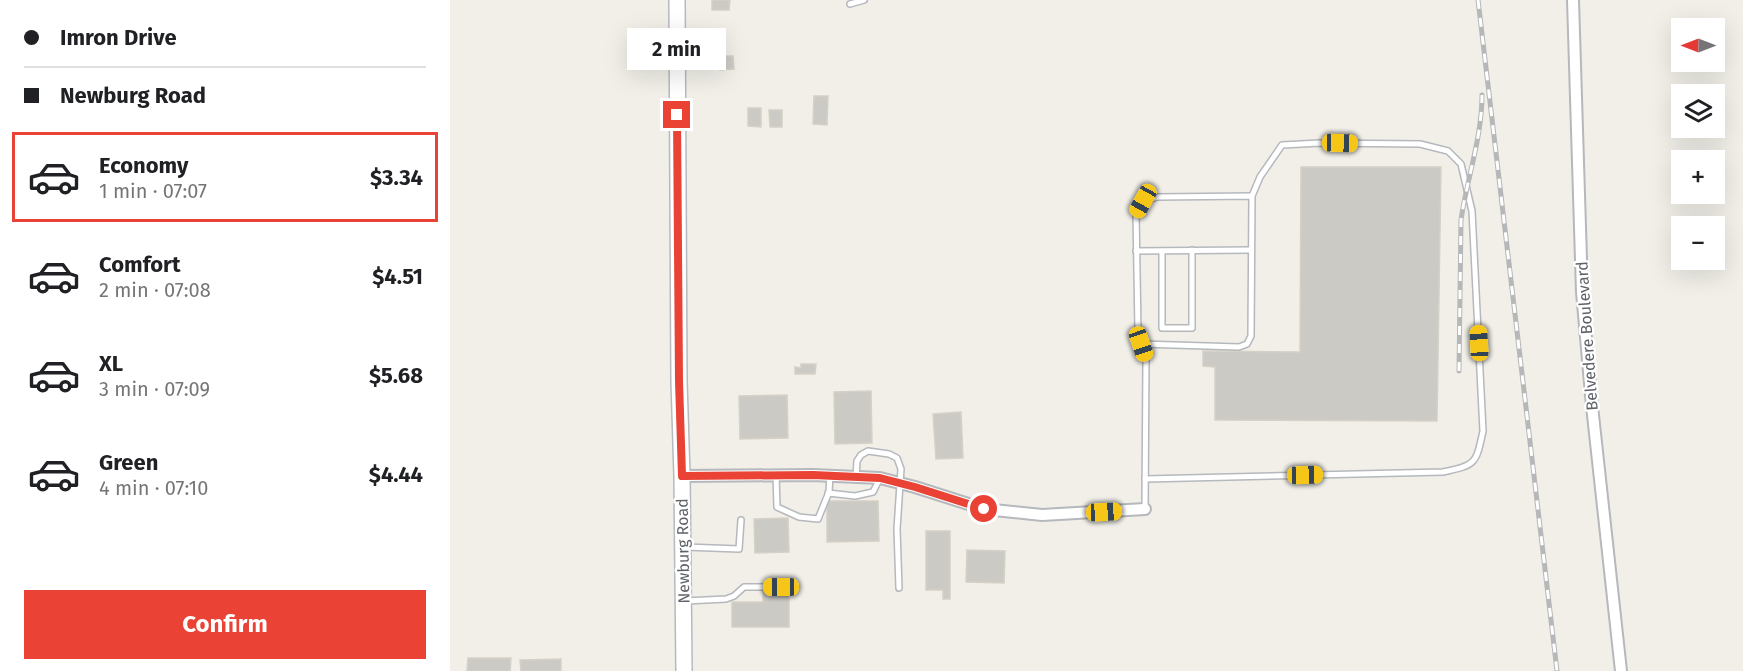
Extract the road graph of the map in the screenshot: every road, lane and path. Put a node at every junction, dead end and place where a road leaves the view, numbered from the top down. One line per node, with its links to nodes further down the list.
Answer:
1 (677, 0): 12 (main road, Newburg Road)
2 (864, 0): 4 (lane)
3 (1573, 0): 26 (street, Belvedere Boulevard)
4 (850, 4)
5 (1252, 196): 7 (lane); 8 (lane); 16 (lane)
6 (1192, 250): 7 (lane); 9 (lane); 9 (lane)
7 (1251, 250): 10 (lane)
8 (1136, 251): 9 (lane); 10 (lane)
9 (1162, 251)
10 (1141, 344): 16 (lane)
11 (776, 475): 12 (street); 13 (street); 18 (lane)
12 (682, 476): 21 (main road, Newburg Road)
13 (830, 476): 14 (street); 18 (lane)
14 (856, 477): 15 (street); 17 (lane)
15 (880, 478): 17 (street); 18 (lane)
16 (1145, 478): 19 (lane)
17 (900, 483): 19 (street); 23 (lane)
18 (828, 493)
19 (1145, 509)
20 (741, 519): 21 (lane)
21 (683, 546): 24 (main road, Newburg Road)
22 (781, 587): 24 (lane)
23 (899, 588)
24 (684, 601): 25 (main road, Newburg Road)
25 (684, 671)
26 (1621, 671)

